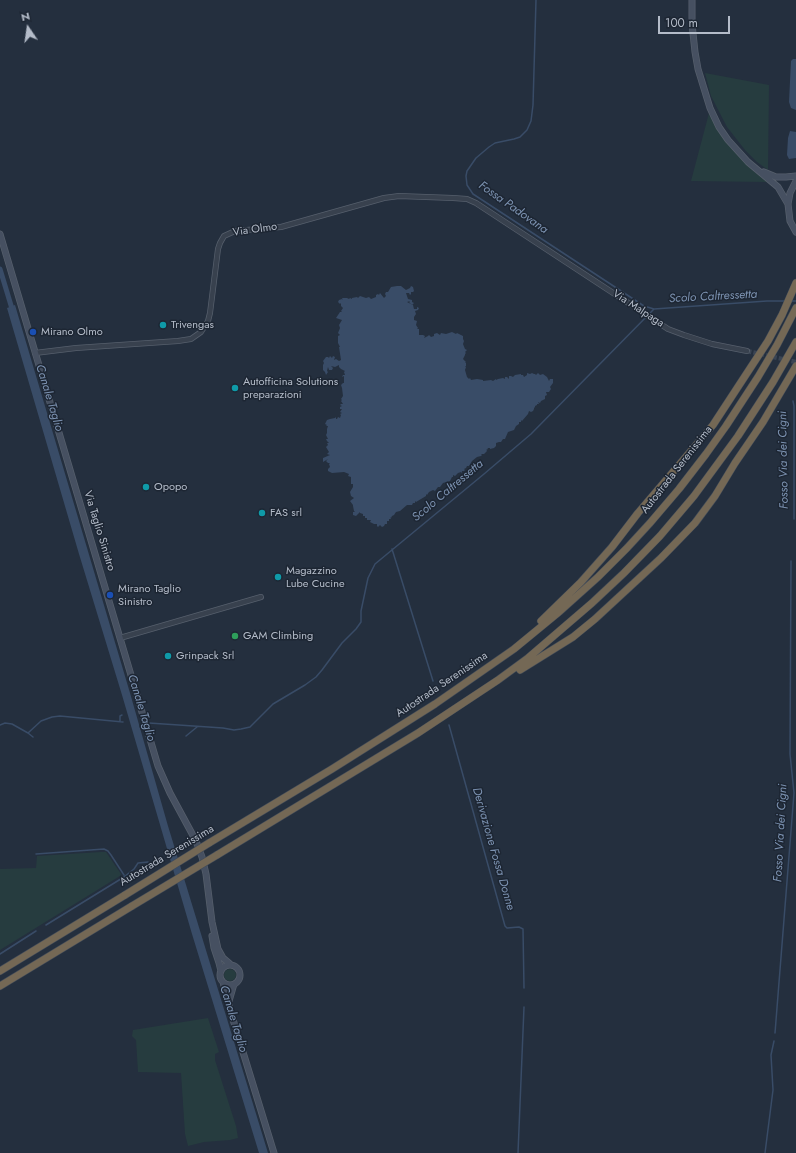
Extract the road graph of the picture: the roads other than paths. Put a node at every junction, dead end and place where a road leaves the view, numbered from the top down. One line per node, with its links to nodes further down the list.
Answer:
1 (692, 0): 2 (main road)
2 (754, 167): 3 (main road); 5 (main road)
3 (796, 176)
4 (796, 181): 5 (main road)
5 (788, 204): 6 (main road)
6 (796, 232)
7 (0, 234): 12 (main road, Via Taglio Sinistro)
8 (539, 244): 12 (street, Via Olmo); 13 (street, Via Malpaga)
9 (796, 283): 17 (highway)
10 (796, 308): 17 (highway, Autostrada Serenissima)
11 (796, 342): 18 (highway)
12 (35, 352): 16 (main road, Via Taglio Sinistro)
13 (747, 352)
14 (796, 366): 18 (highway)
15 (261, 597): 16 (street)
16 (120, 638): 19 (main road, Via Taglio Sinistro)
17 (475, 677): 21 (highway, Autostrada Serenissima, bridge)
18 (418, 733): 25 (highway, bridge)
19 (212, 922): 20 (main road, Via Taglio Sinistro); 22 (main road, Via Taglio Sinistro)
20 (230, 964): 22 (main road); 24 (main road)
21 (0, 971)
22 (221, 971): 23 (main road)
23 (223, 982): 24 (main road); 26 (main road)
24 (234, 984): 26 (main road)
25 (0, 986)
26 (229, 1005): 27 (main road)
27 (274, 1153)

